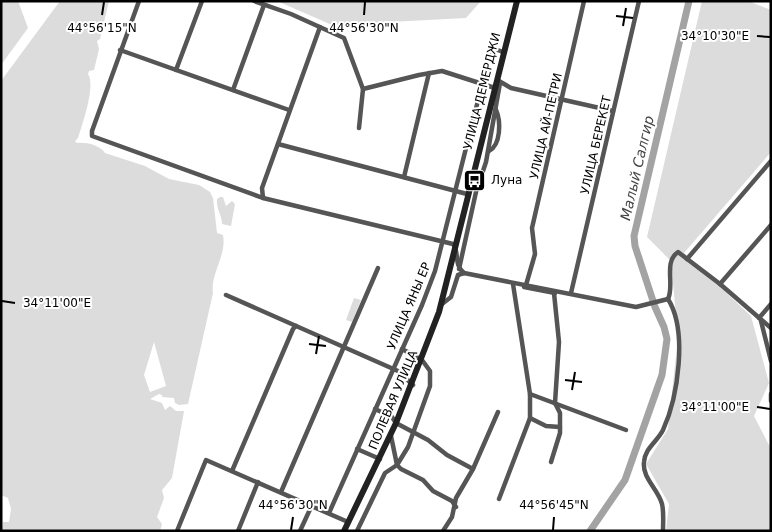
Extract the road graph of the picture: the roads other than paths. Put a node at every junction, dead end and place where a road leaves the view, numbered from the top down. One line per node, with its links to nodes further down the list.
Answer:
1 (139, 1): 9 (street)
2 (202, 1): 11 (street)
3 (254, 1): 7 (street)
4 (516, 1): 10 (main road, УЛИЦА ДЕМЕРДЖИ)
5 (584, 1): 17 (street, УЛИЦА АЙ-ПЕТРИ)
6 (639, 1): 20 (street, УЛИЦА БЕРЕКЕТ)
7 (264, 5): 8 (street); 16 (street)
8 (320, 27): 15 (street); 19 (street)
9 (120, 50): 11 (street); 28 (street)
10 (503, 52): 13 (main road, УЛИЦА ДЕМЕРДЖИ); 14 (street, УЛИЦА ЯНЫ ЕР)
11 (176, 70): 16 (street)
12 (429, 73): 14 (street); 15 (street); 25 (street)
13 (498, 83): 14 (street); 17 (street); 18 (street); 27 (main road, УЛИЦА ДЕМЕРДЖИ)
14 (484, 84): 26 (street, УЛИЦА ЯНЫ ЕР)
15 (363, 89): 21 (street)
16 (233, 90): 19 (street)
17 (563, 99): 20 (street); 42 (street, УЛИЦА АЙ-ПЕТРИ)
18 (496, 109): 23 (street); 23 (street)
19 (289, 110): 22 (street)
20 (613, 111): 44 (street, УЛИЦА БЕРЕКЕТ)
21 (359, 128)
22 (278, 144): 25 (street); 28 (street)
23 (489, 151): 29 (street)
24 (771, 161): 34 (street)
25 (404, 177): 26 (street)
26 (455, 190): 27 (street); 32 (street, УЛИЦА ЯНЫ ЕР)
27 (467, 194): 30 (main road, УЛИЦА ДЕМЕРДЖИ)
28 (263, 198): 32 (street)
29 (474, 209): 30 (street); 36 (street)
30 (463, 214): 33 (main road, УЛИЦА ДЕМЕРДЖИ)
31 (771, 225): 41 (street)
32 (444, 242): 33 (street); 54 (street, УЛИЦА ЯНЫ ЕР)
33 (456, 246): 36 (street); 38 (main road, УЛИЦА ДЕМЕРДЖИ)
34 (687, 259): 41 (street); 47 (street)
35 (378, 268): 53 (street)
36 (459, 269): 37 (street); 39 (street)
37 (464, 273): 39 (street); 40 (street)
38 (450, 274): 48 (main road, ПОЛЕВАЯ УЛИЦА)
39 (458, 275): 48 (street)
40 (513, 284): 42 (street); 45 (street); 59 (street)
41 (720, 284): 50 (street)
42 (526, 285): 43 (street)
43 (562, 292): 44 (street); 45 (street)
44 (571, 293): 47 (street)
45 (554, 294): 62 (street)
46 (226, 295): 51 (street)
47 (668, 299): 92 (street)
48 (442, 304): 55 (main road, ПОЛЕВАЯ УЛИЦА)
49 (771, 304): 50 (street)
50 (760, 319): 52 (street); 56 (street)
51 (296, 326): 53 (street); 76 (street)
52 (771, 328)
53 (345, 347): 57 (street); 78 (street)
54 (402, 349): 55 (street); 57 (street, УЛИЦА ЯНЫ ЕР)
55 (422, 360): 58 (main road, ПОЛЕВАЯ УЛИЦА); 69 (street)
56 (771, 361)
57 (393, 370): 58 (street); 63 (street, УЛИЦА ЯНЫ ЕР)
58 (412, 385): 66 (main road, ПОЛЕВАЯ УЛИЦА)
59 (530, 394): 62 (street); 65 (street)
60 (771, 394): 61 (street)
61 (771, 401)
62 (555, 403): 67 (street); 68 (street)
63 (375, 410): 66 (street); 71 (street, УЛИЦА ЯНЫ ЕР)
64 (498, 412): 75 (street)
65 (530, 418): 67 (street); 79 (street)
66 (396, 423): 69 (street); 70 (main road, ПОЛЕВАЯ УЛИЦА)
67 (560, 427): 73 (street)
68 (626, 430)
69 (412, 432): 74 (street); 75 (street)
70 (391, 436): 72 (main road, ПОЛЕВАЯ УЛИЦА); 74 (street)
71 (357, 449): 72 (street); 84 (street, УЛИЦА ЯНЫ ЕР)
72 (380, 459): 81 (main road, ПОЛЕВАЯ УЛИЦА)
73 (551, 462)
74 (397, 465): 80 (street); 83 (street)
75 (473, 469): 80 (street)
76 (232, 471): 77 (street); 86 (street)
77 (258, 482): 78 (street); 87 (street)
78 (281, 492): 82 (street)
79 (499, 499)
80 (454, 500): 91 (street)
81 (359, 501): 83 (street); 85 (main road, ПОЛЕВАЯ УЛИЦА)
82 (312, 505): 84 (street); 88 (street)
83 (368, 508): 90 (street)
84 (329, 513): 85 (street)
85 (348, 522): 89 (main road, ПОЛЕВАЯ УЛИЦА)
86 (177, 531)
87 (238, 531)
88 (300, 531)
89 (344, 531)
90 (357, 531)
91 (443, 531)
92 (663, 531)

